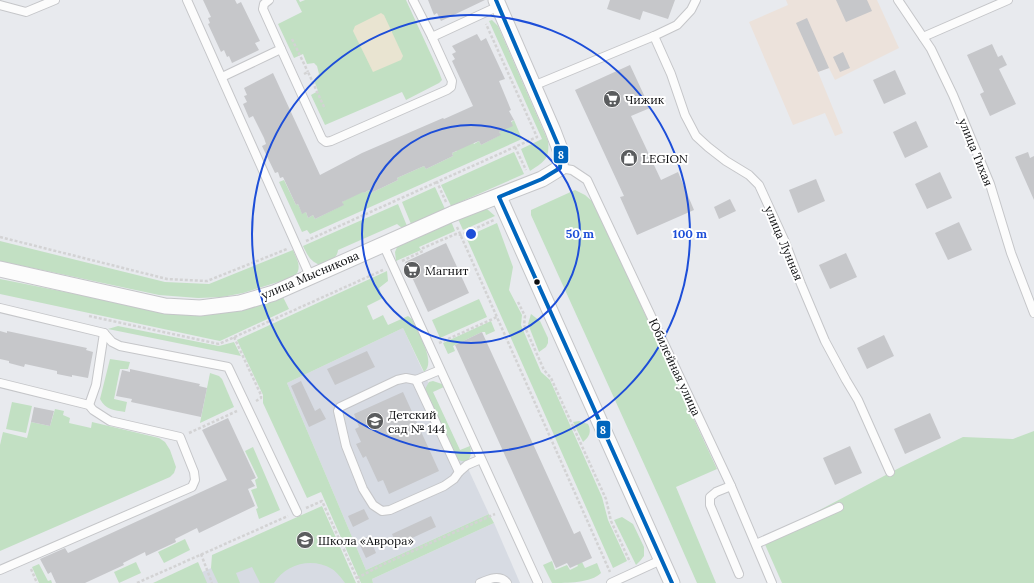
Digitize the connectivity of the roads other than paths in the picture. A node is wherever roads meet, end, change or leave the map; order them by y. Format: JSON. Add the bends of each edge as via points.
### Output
{"nodes":[{"id":1,"x":55,"y":0,"type":"edge"},
{"id":2,"x":187,"y":0,"type":"edge"},
{"id":3,"x":269,"y":0,"type":"edge"},
{"id":4,"x":413,"y":0,"type":"edge"},
{"id":5,"x":696,"y":0,"type":"edge"},
{"id":6,"x":898,"y":0,"type":"edge"},
{"id":7,"x":1008,"y":0,"type":"edge"},
{"id":8,"x":497,"y":3,"type":"edge"},
{"id":9,"x":0,"y":5,"type":"edge"},
{"id":10,"x":654,"y":36,"type":"junction"},
{"id":11,"x":432,"y":37,"type":"junction"},
{"id":12,"x":923,"y":37,"type":"junction"},
{"id":13,"x":281,"y":49,"type":"junction"},
{"id":14,"x":222,"y":77,"type":"junction"},
{"id":15,"x":533,"y":86,"type":"junction"},
{"id":16,"x":560,"y":168,"type":"junction"},
{"id":17,"x":499,"y":197,"type":"junction"},
{"id":18,"x":383,"y":244,"type":"junction"},
{"id":19,"x":0,"y":269,"type":"edge"},
{"id":20,"x":310,"y":276,"type":"junction"},
{"id":21,"x":0,"y":308,"type":"edge"},
{"id":22,"x":1034,"y":312,"type":"edge"},
{"id":23,"x":104,"y":333,"type":"junction"},
{"id":24,"x":440,"y":370,"type":"junction"},
{"id":25,"x":416,"y":380,"type":"junction"},
{"id":26,"x":0,"y":383,"type":"edge"},
{"id":27,"x":89,"y":405,"type":"junction"},
{"id":28,"x":481,"y":459,"type":"junction"},
{"id":29,"x":459,"y":472,"type":"junction"},
{"id":30,"x":890,"y":472,"type":"dead end"},
{"id":31,"x":731,"y":486,"type":"junction"},
{"id":32,"x":839,"y":507,"type":"dead end"},
{"id":33,"x":297,"y":512,"type":"road end"},
{"id":34,"x":756,"y":544,"type":"junction"},
{"id":35,"x":662,"y":560,"type":"junction"},
{"id":36,"x":0,"y":570,"type":"edge"},
{"id":37,"x":739,"y":574,"type":"dead end"},
{"id":38,"x":612,"y":582,"type":"edge"},
{"id":39,"x":480,"y":583,"type":"edge"},
{"id":40,"x":507,"y":583,"type":"edge"},
{"id":41,"x":538,"y":583,"type":"edge"},
{"id":42,"x":672,"y":583,"type":"edge"},
{"id":43,"x":772,"y":583,"type":"edge"}],
"edges":[{"from":1,"to":9,"type":"lane","via":[[26,12]]},
{"from":2,"to":14,"type":"lane"},
{"from":3,"to":13,"type":"lane","via":[[263,9]]},
{"from":4,"to":11,"type":"lane"},
{"from":5,"to":10,"type":"lane","via":[[692,10],[677,25]]},
{"from":6,"to":12,"type":"lane","name":"улица Тихая"},
{"from":7,"to":12,"type":"lane"},
{"from":8,"to":11,"type":"lane","via":[[482,14]]},
{"from":8,"to":15,"type":"street"},
{"from":10,"to":15,"type":"lane"},
{"from":10,"to":30,"type":"lane","name":"улица Лунная","via":[[672,74],[685,115],[696,136],[759,185],[826,341],[858,400]]},
{"from":11,"to":13,"type":"lane","via":[[452,81],[451,87],[326,142],[322,139]]},
{"from":12,"to":22,"type":"lane","name":"улица Тихая","via":[[953,95],[990,184],[1011,252]]},
{"from":13,"to":14,"type":"lane"},
{"from":14,"to":20,"type":"lane"},
{"from":15,"to":16,"type":"street","via":[[560,152]]},
{"from":16,"to":17,"type":"street","name":"улица Мысникова","via":[[542,179]]},
{"from":16,"to":31,"type":"lane","name":"Юбилейная улица","via":[[572,170],[588,180]]},
{"from":17,"to":18,"type":"street","name":"улица Мысникова"},
{"from":17,"to":35,"type":"street"},
{"from":18,"to":20,"type":"street","name":"улица Мысникова"},
{"from":18,"to":24,"type":"lane"},
{"from":19,"to":20,"type":"street","name":"улица Мысникова","via":[[165,306],[200,308],[240,303],[274,293]]},
{"from":21,"to":23,"type":"lane"},
{"from":23,"to":27,"type":"lane","via":[[96,385]]},
{"from":23,"to":33,"type":"lane","via":[[120,346],[228,367]]},
{"from":24,"to":25,"type":"lane"},
{"from":24,"to":28,"type":"lane"},
{"from":25,"to":29,"type":"lane"},
{"from":25,"to":29,"type":"lane","via":[[397,380],[340,407],[338,411],[346,446],[363,489],[373,505],[382,511],[390,510],[444,486]]},
{"from":26,"to":27,"type":"lane"},
{"from":27,"to":36,"type":"lane","via":[[110,421],[180,437],[194,472],[195,480],[192,487]]},
{"from":28,"to":29,"type":"lane"},
{"from":28,"to":41,"type":"lane"},
{"from":31,"to":34,"type":"lane","name":"Юбилейная улица"},
{"from":31,"to":37,"type":"lane","via":[[710,497],[710,505]]},
{"from":32,"to":34,"type":"lane"},
{"from":34,"to":43,"type":"lane","name":"Юбилейная улица"},
{"from":35,"to":38,"type":"lane"},
{"from":35,"to":42,"type":"street"},
{"from":39,"to":40,"type":"lane","via":[[490,578],[498,578]]}]}
